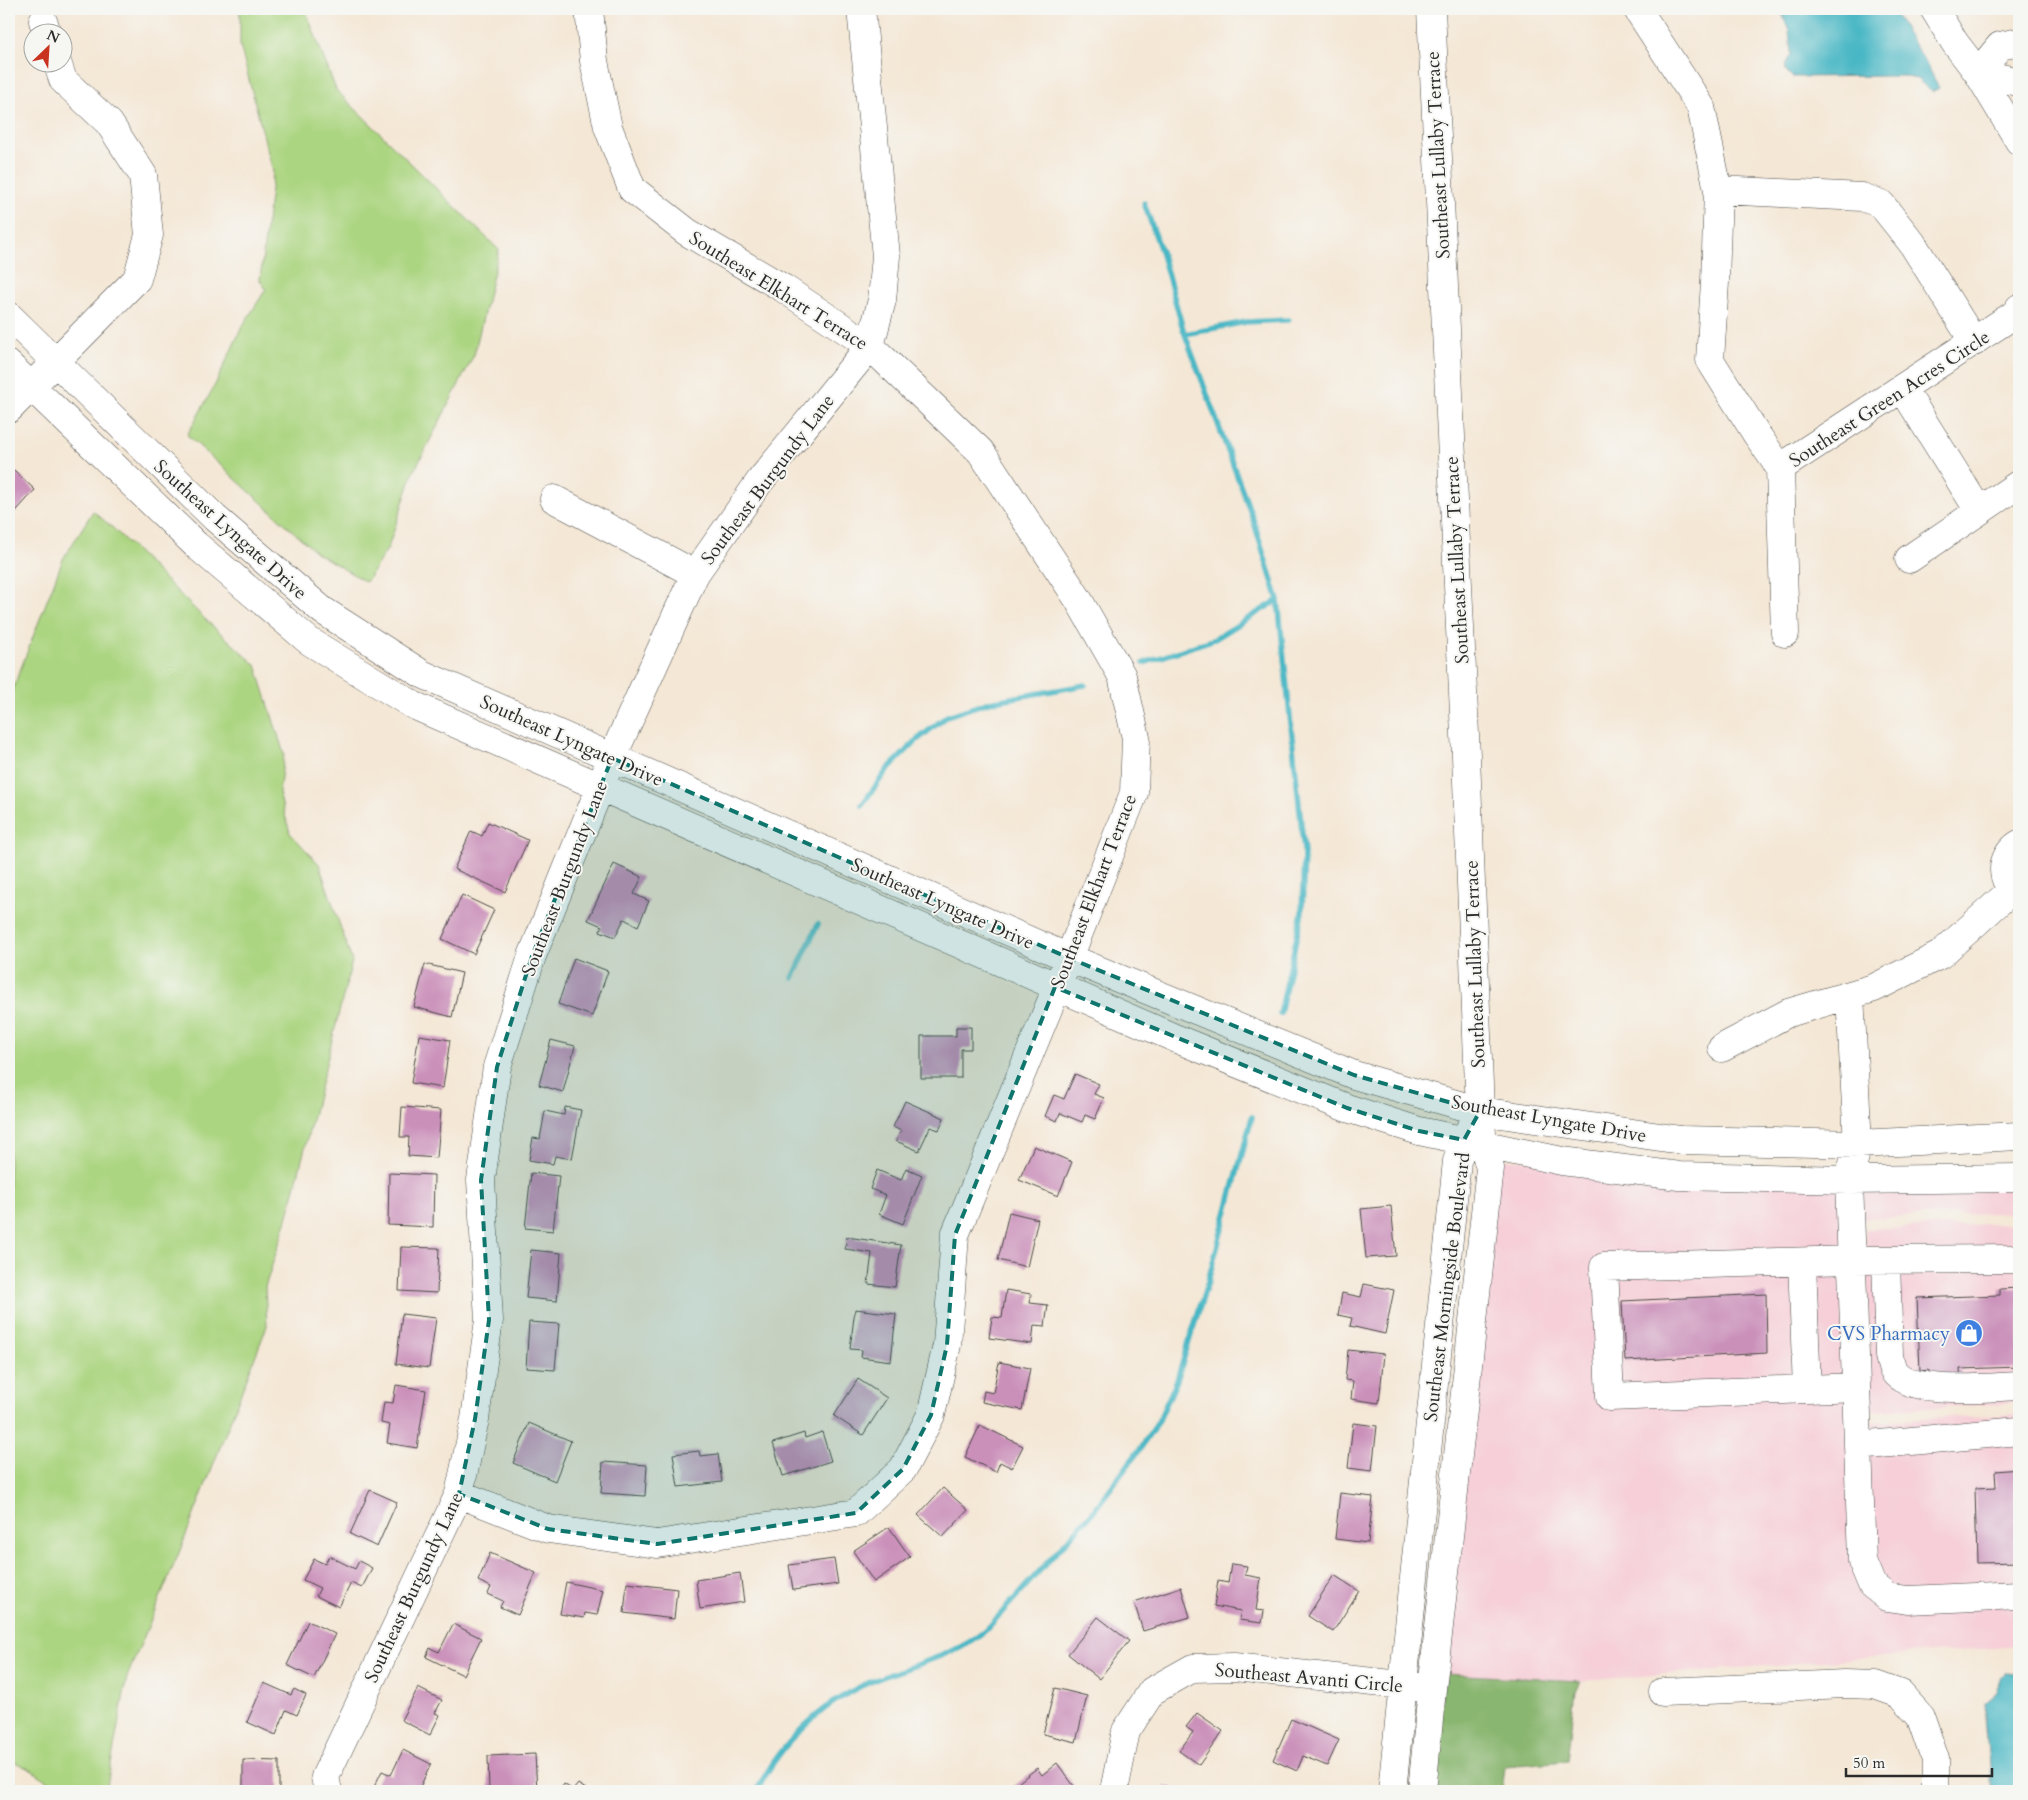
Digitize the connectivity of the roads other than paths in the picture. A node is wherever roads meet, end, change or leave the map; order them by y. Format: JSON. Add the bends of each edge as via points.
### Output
{"nodes":[{"id":1,"x":588,"y":9,"type":"edge"},
{"id":2,"x":860,"y":9,"type":"edge"},
{"id":3,"x":1431,"y":9,"type":"edge"},
{"id":4,"x":1934,"y":9,"type":"edge"},
{"id":5,"x":1638,"y":10,"type":"dead end"},
{"id":6,"x":2019,"y":42,"type":"edge"},
{"id":7,"x":60,"y":72,"type":"edge"},
{"id":8,"x":1978,"y":72,"type":"junction"},
{"id":9,"x":2019,"y":82,"type":"edge"},
{"id":10,"x":2019,"y":141,"type":"edge"},
{"id":11,"x":1718,"y":190,"type":"junction"},
{"id":12,"x":2019,"y":308,"type":"edge"},
{"id":13,"x":9,"y":316,"type":"edge"},
{"id":14,"x":1974,"y":342,"type":"junction"},
{"id":15,"x":870,"y":346,"type":"junction"},
{"id":16,"x":56,"y":363,"type":"junction"},
{"id":17,"x":9,"y":365,"type":"edge"},
{"id":18,"x":31,"y":387,"type":"junction"},
{"id":19,"x":1903,"y":389,"type":"junction"},
{"id":20,"x":9,"y":409,"type":"edge"},
{"id":21,"x":1780,"y":468,"type":"junction"},
{"id":22,"x":2019,"y":484,"type":"edge"},
{"id":23,"x":554,"y":499,"type":"dead end"},
{"id":24,"x":1979,"y":511,"type":"junction"},
{"id":25,"x":1909,"y":558,"type":"dead end"},
{"id":26,"x":695,"y":574,"type":"junction"},
{"id":27,"x":1785,"y":633,"type":"dead end"},
{"id":28,"x":612,"y":758,"type":"junction"},
{"id":29,"x":600,"y":788,"type":"junction"},
{"id":30,"x":2019,"y":844,"type":"edge"},
{"id":31,"x":2016,"y":893,"type":"edge"},
{"id":32,"x":1069,"y":958,"type":"junction"},
{"id":33,"x":1056,"y":987,"type":"junction"},
{"id":34,"x":1850,"y":995,"type":"junction"},
{"id":35,"x":1722,"y":1048,"type":"dead end"},
{"id":36,"x":1480,"y":1111,"type":"junction"},
{"id":37,"x":2019,"y":1136,"type":"edge"},
{"id":38,"x":1474,"y":1142,"type":"junction"},
{"id":39,"x":1858,"y":1144,"type":"junction"},
{"id":40,"x":2019,"y":1178,"type":"edge"},
{"id":41,"x":1848,"y":1180,"type":"junction"},
{"id":42,"x":2019,"y":1259,"type":"edge"},
{"id":43,"x":1851,"y":1260,"type":"junction"},
{"id":44,"x":1886,"y":1260,"type":"junction"},
{"id":45,"x":1802,"y":1262,"type":"junction"},
{"id":46,"x":2019,"y":1386,"type":"edge"},
{"id":47,"x":1856,"y":1387,"type":"junction"},
{"id":48,"x":1807,"y":1389,"type":"junction"},
{"id":49,"x":1431,"y":1411,"type":"junction"},
{"id":50,"x":1462,"y":1415,"type":"junction"},
{"id":51,"x":2019,"y":1431,"type":"edge"},
{"id":52,"x":1858,"y":1446,"type":"junction"},
{"id":53,"x":459,"y":1494,"type":"junction"},
{"id":54,"x":2019,"y":1595,"type":"edge"},
{"id":55,"x":1402,"y":1684,"type":"junction"},
{"id":56,"x":1432,"y":1688,"type":"junction"},
{"id":57,"x":1663,"y":1692,"type":"dead end"},
{"id":58,"x":328,"y":1791,"type":"edge"},
{"id":59,"x":1114,"y":1791,"type":"edge"},
{"id":60,"x":1392,"y":1791,"type":"edge"},
{"id":61,"x":1422,"y":1791,"type":"edge"},
{"id":62,"x":1935,"y":1791,"type":"edge"}],
"edges":[{"from":1,"to":15,"type":"street","name":"Southeast Elkhart Terrace","via":[[594,61],[608,127],[632,189],[687,232],[783,288]]},
{"from":2,"to":15,"type":"street","name":"Southeast Burgundy Lane","via":[[886,256],[882,300]]},
{"from":3,"to":36,"type":"street","name":"Southeast Lullaby Terrace"},
{"from":4,"to":8,"type":"street","via":[[1955,44]]},
{"from":5,"to":11,"type":"street","via":[[1702,107]]},
{"from":6,"to":8,"type":"street","via":[[2000,46]]},
{"from":7,"to":16,"type":"street","via":[[63,80],[109,123],[143,175],[149,236],[137,279]]},
{"from":8,"to":9,"type":"street"},
{"from":8,"to":10,"type":"street"},
{"from":11,"to":14,"type":"street","via":[[1862,197],[1880,204],[1912,243]]},
{"from":11,"to":21,"type":"street","via":[[1710,360]]},
{"from":12,"to":14,"type":"street","name":"Southeast Green Acres Circle"},
{"from":13,"to":16,"type":"street","name":"Southeast Lyngate Drive"},
{"from":14,"to":19,"type":"street","name":"Southeast Green Acres Circle"},
{"from":15,"to":26,"type":"street","name":"Southeast Burgundy Lane","via":[[760,481]]},
{"from":15,"to":32,"type":"street","name":"Southeast Elkhart Terrace","via":[[981,452],[1078,599],[1122,676],[1136,738],[1134,793]]},
{"from":16,"to":18,"type":"street"},
{"from":16,"to":28,"type":"street","name":"Southeast Lyngate Drive","via":[[215,518],[322,610],[422,674]]},
{"from":17,"to":18,"type":"street","name":"Southeast Lyngate Drive"},
{"from":18,"to":20,"type":"street"},
{"from":18,"to":29,"type":"street","name":"Southeast Lyngate Drive","via":[[196,545],[310,641],[413,705]]},
{"from":19,"to":21,"type":"street","name":"Southeast Green Acres Circle"},
{"from":19,"to":24,"type":"street"},
{"from":21,"to":27,"type":"street"},
{"from":22,"to":24,"type":"street"},
{"from":23,"to":26,"type":"street"},
{"from":24,"to":25,"type":"street"},
{"from":26,"to":28,"type":"street","name":"Southeast Burgundy Lane"},
{"from":28,"to":29,"type":"street","name":"Southeast Burgundy Lane"},
{"from":28,"to":32,"type":"street","name":"Southeast Lyngate Drive"},
{"from":29,"to":33,"type":"street","name":"Southeast Lyngate Drive"},
{"from":29,"to":53,"type":"street","name":"Southeast Burgundy Lane","via":[[532,956],[497,1067],[480,1180],[489,1320],[475,1419]]},
{"from":30,"to":31,"type":"street","via":[[2007,855],[2004,864],[2007,882]]},
{"from":31,"to":34,"type":"street","via":[[1940,955],[1874,988]]},
{"from":32,"to":33,"type":"street","name":"Southeast Elkhart Terrace"},
{"from":32,"to":36,"type":"street","name":"Southeast Lyngate Drive","via":[[1354,1075]]},
{"from":33,"to":38,"type":"street","name":"Southeast Lyngate Drive","via":[[1347,1108],[1419,1131]]},
{"from":33,"to":53,"type":"street","name":"Southeast Elkhart Terrace","via":[[955,1235],[947,1345],[931,1415],[903,1468],[856,1513],[657,1544],[548,1529]]},
{"from":34,"to":35,"type":"street","via":[[1788,1013]]},
{"from":34,"to":39,"type":"street"},
{"from":36,"to":38,"type":"street","name":"Southeast Morningside Boulevard"},
{"from":36,"to":39,"type":"street","name":"Southeast Lyngate Drive","via":[[1681,1140]]},
{"from":37,"to":39,"type":"street","name":"Southeast Lyngate Drive"},
{"from":38,"to":41,"type":"street","name":"Southeast Lyngate Drive","via":[[1562,1161],[1679,1176]]},
{"from":38,"to":49,"type":"street","name":"Southeast Morningside Boulevard","via":[[1457,1161]]},
{"from":38,"to":50,"type":"street","name":"Southeast Morningside Boulevard","via":[[1490,1168]]},
{"from":39,"to":41,"type":"street"},
{"from":40,"to":41,"type":"street","name":"Southeast Lyngate Drive"},
{"from":41,"to":43,"type":"street"},
{"from":42,"to":44,"type":"street"},
{"from":43,"to":44,"type":"street"},
{"from":43,"to":45,"type":"street"},
{"from":43,"to":47,"type":"street"},
{"from":44,"to":46,"type":"street","via":[[1889,1356],[1896,1374],[1904,1380],[1928,1387]]},
{"from":45,"to":48,"type":"street"},
{"from":45,"to":48,"type":"street","via":[[1604,1267],[1610,1397]]},
{"from":47,"to":48,"type":"street"},
{"from":47,"to":52,"type":"street"},
{"from":49,"to":50,"type":"street"},
{"from":49,"to":55,"type":"street","name":"Southeast Morningside Boulevard"},
{"from":50,"to":56,"type":"street","name":"Southeast Morningside Boulevard"},
{"from":51,"to":52,"type":"street"},
{"from":52,"to":54,"type":"street","via":[[1862,1561],[1872,1585],[1887,1597],[1908,1600]]},
{"from":53,"to":58,"type":"street","name":"Southeast Burgundy Lane","via":[[325,1777]]},
{"from":55,"to":56,"type":"street","name":"Southeast Avanti Circle"},
{"from":55,"to":59,"type":"street","name":"Southeast Avanti Circle","via":[[1234,1667],[1193,1668],[1152,1691],[1126,1731]]},
{"from":55,"to":60,"type":"street","name":"Southeast Morningside Boulevard"},
{"from":56,"to":61,"type":"street","name":"Southeast Morningside Boulevard"},
{"from":57,"to":62,"type":"street","via":[[1844,1684],[1875,1685],[1900,1694],[1920,1716],[1935,1759]]}]}
